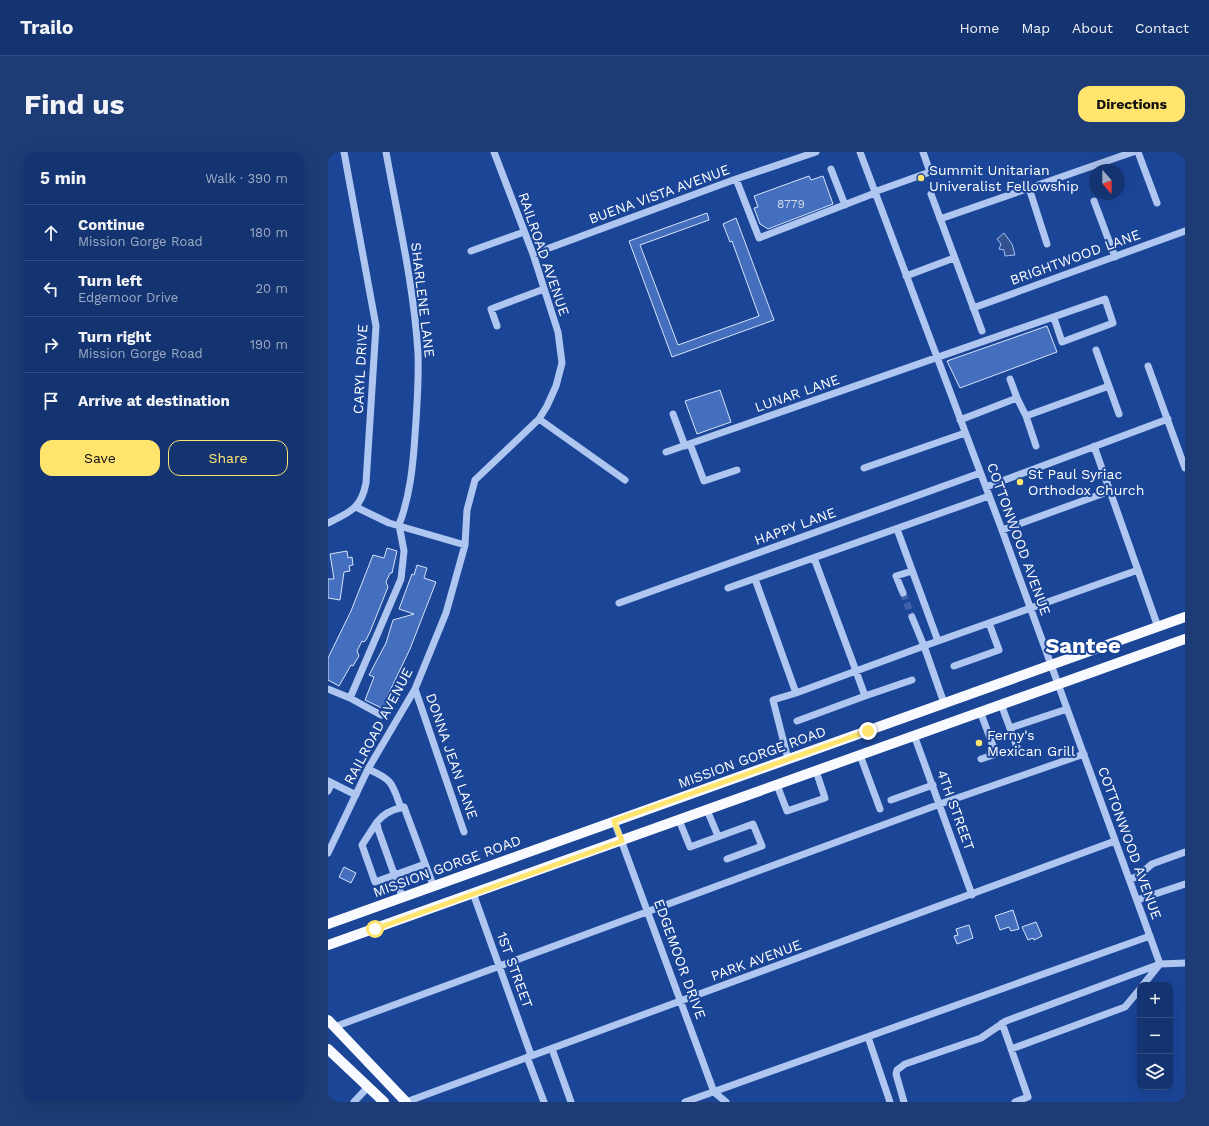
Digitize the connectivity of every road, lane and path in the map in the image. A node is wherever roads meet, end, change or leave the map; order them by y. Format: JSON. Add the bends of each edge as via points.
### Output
{"nodes":[{"id":1,"x":344,"y":152,"type":"edge"},
{"id":2,"x":386,"y":152,"type":"edge"},
{"id":3,"x":494,"y":152,"type":"edge"},
{"id":4,"x":816,"y":152,"type":"edge"},
{"id":5,"x":860,"y":152,"type":"edge"},
{"id":6,"x":924,"y":152,"type":"edge"},
{"id":7,"x":1133,"y":152,"type":"edge"},
{"id":8,"x":1138,"y":152,"type":"edge"},
{"id":9,"x":831,"y":169,"type":"dead end"},
{"id":10,"x":736,"y":179,"type":"junction"},
{"id":11,"x":1029,"y":188,"type":"junction"},
{"id":12,"x":874,"y":193,"type":"junction"},
{"id":13,"x":930,"y":194,"type":"dead end"},
{"id":14,"x":1094,"y":201,"type":"dead end"},
{"id":15,"x":1157,"y":203,"type":"dead end"},
{"id":16,"x":845,"y":205,"type":"junction"},
{"id":17,"x":940,"y":219,"type":"junction"},
{"id":18,"x":1185,"y":231,"type":"edge"},
{"id":19,"x":524,"y":232,"type":"junction"},
{"id":20,"x":1048,"y":244,"type":"dead end"},
{"id":21,"x":471,"y":251,"type":"dead end"},
{"id":22,"x":533,"y":254,"type":"junction"},
{"id":23,"x":1115,"y":257,"type":"junction"},
{"id":24,"x":954,"y":258,"type":"junction"},
{"id":25,"x":906,"y":276,"type":"junction"},
{"id":26,"x":544,"y":289,"type":"junction"},
{"id":27,"x":973,"y":308,"type":"junction"},
{"id":28,"x":1054,"y":318,"type":"junction"},
{"id":29,"x":497,"y":326,"type":"dead end"},
{"id":30,"x":982,"y":332,"type":"dead end"},
{"id":31,"x":1096,"y":350,"type":"dead end"},
{"id":32,"x":937,"y":358,"type":"junction"},
{"id":33,"x":1148,"y":366,"type":"dead end"},
{"id":34,"x":1010,"y":379,"type":"dead end"},
{"id":35,"x":1109,"y":386,"type":"junction"},
{"id":36,"x":1017,"y":398,"type":"junction"},
{"id":37,"x":673,"y":414,"type":"dead end"},
{"id":38,"x":1119,"y":414,"type":"dead end"},
{"id":39,"x":1026,"y":416,"type":"junction"},
{"id":40,"x":539,"y":419,"type":"junction"},
{"id":41,"x":1168,"y":419,"type":"junction"},
{"id":42,"x":960,"y":420,"type":"junction"},
{"id":43,"x":965,"y":434,"type":"junction"},
{"id":44,"x":687,"y":445,"type":"junction"},
{"id":45,"x":1036,"y":446,"type":"dead end"},
{"id":46,"x":1094,"y":446,"type":"junction"},
{"id":47,"x":666,"y":452,"type":"dead end"},
{"id":48,"x":864,"y":468,"type":"dead end"},
{"id":49,"x":1185,"y":468,"type":"edge"},
{"id":50,"x":737,"y":470,"type":"dead end"},
{"id":51,"x":980,"y":473,"type":"junction"},
{"id":52,"x":624,"y":480,"type":"dead end"},
{"id":53,"x":986,"y":487,"type":"junction"},
{"id":54,"x":1110,"y":491,"type":"junction"},
{"id":55,"x":989,"y":496,"type":"junction"},
{"id":56,"x":356,"y":507,"type":"junction"},
{"id":57,"x":328,"y":523,"type":"edge"},
{"id":58,"x":399,"y":525,"type":"junction"},
{"id":59,"x":897,"y":529,"type":"junction"},
{"id":60,"x":1002,"y":530,"type":"junction"},
{"id":61,"x":466,"y":545,"type":"junction"},
{"id":62,"x":814,"y":558,"type":"junction"},
{"id":63,"x":1138,"y":570,"type":"junction"},
{"id":64,"x":912,"y":571,"type":"junction"},
{"id":65,"x":754,"y":579,"type":"junction"},
{"id":66,"x":728,"y":588,"type":"dead end"},
{"id":67,"x":903,"y":593,"type":"tunnel mouth"},
{"id":68,"x":619,"y":603,"type":"dead end"},
{"id":69,"x":1031,"y":609,"type":"junction"},
{"id":70,"x":912,"y":617,"type":"tunnel mouth"},
{"id":71,"x":1185,"y":617,"type":"edge"},
{"id":72,"x":989,"y":623,"type":"junction"},
{"id":73,"x":1158,"y":627,"type":"junction"},
{"id":74,"x":1185,"y":639,"type":"edge"},
{"id":75,"x":938,"y":641,"type":"junction"},
{"id":76,"x":924,"y":646,"type":"junction"},
{"id":77,"x":1051,"y":665,"type":"junction"},
{"id":78,"x":954,"y":666,"type":"dead end"},
{"id":79,"x":856,"y":671,"type":"junction"},
{"id":80,"x":912,"y":680,"type":"dead end"},
{"id":81,"x":1058,"y":683,"type":"junction"},
{"id":82,"x":328,"y":689,"type":"edge"},
{"id":83,"x":415,"y":689,"type":"junction"},
{"id":84,"x":796,"y":693,"type":"junction"},
{"id":85,"x":865,"y":696,"type":"junction"},
{"id":86,"x":350,"y":698,"type":"junction"},
{"id":87,"x":944,"y":703,"type":"junction"},
{"id":88,"x":1001,"y":704,"type":"junction"},
{"id":89,"x":1067,"y":709,"type":"junction"},
{"id":90,"x":980,"y":711,"type":"junction"},
{"id":91,"x":381,"y":715,"type":"dead end"},
{"id":92,"x":797,"y":721,"type":"dead end"},
{"id":93,"x":1010,"y":728,"type":"junction"},
{"id":94,"x":914,"y":735,"type":"junction"},
{"id":95,"x":1018,"y":750,"type":"dead end"},
{"id":96,"x":1084,"y":754,"type":"junction"},
{"id":97,"x":860,"y":755,"type":"junction"},
{"id":98,"x":788,"y":759,"type":"junction"},
{"id":99,"x":981,"y":759,"type":"dead end"},
{"id":100,"x":368,"y":769,"type":"junction"},
{"id":101,"x":816,"y":771,"type":"junction"},
{"id":102,"x":330,"y":782,"type":"edge"},
{"id":103,"x":777,"y":785,"type":"junction"},
{"id":104,"x":933,"y":785,"type":"junction"},
{"id":105,"x":328,"y":791,"type":"edge"},
{"id":106,"x":356,"y":795,"type":"junction"},
{"id":107,"x":891,"y":800,"type":"dead end"},
{"id":108,"x":940,"y":804,"type":"junction"},
{"id":109,"x":401,"y":808,"type":"junction"},
{"id":110,"x":880,"y":809,"type":"dead end"},
{"id":111,"x":707,"y":810,"type":"junction"},
{"id":112,"x":679,"y":820,"type":"junction"},
{"id":113,"x":614,"y":821,"type":"junction"},
{"id":114,"x":377,"y":822,"type":"junction"},
{"id":115,"x":464,"y":832,"type":"dead end"},
{"id":116,"x":718,"y":836,"type":"junction"},
{"id":117,"x":622,"y":841,"type":"junction"},
{"id":118,"x":1115,"y":841,"type":"junction"},
{"id":119,"x":330,"y":843,"type":"edge"},
{"id":120,"x":1185,"y":852,"type":"edge"},
{"id":121,"x":328,"y":853,"type":"edge"},
{"id":122,"x":727,"y":859,"type":"dead end"},
{"id":123,"x":425,"y":864,"type":"junction"},
{"id":124,"x":394,"y":875,"type":"junction"},
{"id":125,"x":1129,"y":879,"type":"junction"},
{"id":126,"x":1185,"y":884,"type":"edge"},
{"id":127,"x":433,"y":885,"type":"junction"},
{"id":128,"x":472,"y":893,"type":"junction"},
{"id":129,"x":972,"y":895,"type":"junction"},
{"id":130,"x":402,"y":896,"type":"junction"},
{"id":131,"x":1137,"y":900,"type":"junction"},
{"id":132,"x":649,"y":912,"type":"junction"},
{"id":133,"x":328,"y":924,"type":"edge"},
{"id":134,"x":1150,"y":936,"type":"junction"},
{"id":135,"x":328,"y":945,"type":"edge"},
{"id":136,"x":1185,"y":963,"type":"edge"},
{"id":137,"x":1160,"y":964,"type":"junction"},
{"id":138,"x":500,"y":966,"type":"junction"},
{"id":139,"x":1145,"y":982,"type":"edge"},
{"id":140,"x":1137,"y":993,"type":"edge"},
{"id":141,"x":681,"y":1000,"type":"junction"},
{"id":142,"x":331,"y":1023,"type":"edge"},
{"id":143,"x":1002,"y":1023,"type":"junction"},
{"id":144,"x":868,"y":1037,"type":"junction"},
{"id":145,"x":328,"y":1049,"type":"edge"},
{"id":146,"x":552,"y":1049,"type":"junction"},
{"id":147,"x":1011,"y":1049,"type":"junction"},
{"id":148,"x":529,"y":1056,"type":"junction"},
{"id":149,"x":368,"y":1087,"type":"junction"},
{"id":150,"x":714,"y":1092,"type":"junction"},
{"id":151,"x":354,"y":1102,"type":"edge"},
{"id":152,"x":384,"y":1102,"type":"edge"},
{"id":153,"x":406,"y":1102,"type":"edge"},
{"id":154,"x":544,"y":1102,"type":"edge"},
{"id":155,"x":571,"y":1102,"type":"edge"},
{"id":156,"x":685,"y":1102,"type":"edge"},
{"id":157,"x":726,"y":1102,"type":"edge"},
{"id":158,"x":890,"y":1102,"type":"edge"},
{"id":159,"x":904,"y":1102,"type":"edge"},
{"id":160,"x":1015,"y":1102,"type":"edge"}],
"edges":[{"from":1,"to":56,"type":"street","name":"CARYL DRIVE","via":[[376,326],[366,483],[363,496]]},
{"from":2,"to":58,"type":"street","name":"SHARLENE LANE","via":[[406,259],[418,355],[414,460],[407,506]]},
{"from":3,"to":19,"type":"street","name":"RAILROAD AVENUE"},
{"from":4,"to":10,"type":"street","name":"BUENA VISTA AVENUE"},
{"from":5,"to":12,"type":"street","name":"COTTONWOOD AVENUE"},
{"from":6,"to":12,"type":"street","via":[[930,172]]},
{"from":7,"to":11,"type":"street"},
{"from":8,"to":15,"type":"street"},
{"from":9,"to":16,"type":"street"},
{"from":10,"to":16,"type":"street","via":[[759,238]]},
{"from":10,"to":22,"type":"street","name":"BUENA VISTA AVENUE"},
{"from":11,"to":17,"type":"street"},
{"from":11,"to":20,"type":"street"},
{"from":12,"to":16,"type":"street"},
{"from":12,"to":25,"type":"street","name":"COTTONWOOD AVENUE"},
{"from":13,"to":17,"type":"street"},
{"from":14,"to":23,"type":"street"},
{"from":17,"to":24,"type":"street"},
{"from":18,"to":23,"type":"street","name":"BRIGHTWOOD LANE"},
{"from":19,"to":21,"type":"street"},
{"from":19,"to":22,"type":"street","name":"RAILROAD AVENUE"},
{"from":22,"to":26,"type":"street","name":"RAILROAD AVENUE"},
{"from":23,"to":27,"type":"street","name":"BRIGHTWOOD LANE"},
{"from":24,"to":25,"type":"street"},
{"from":24,"to":27,"type":"street"},
{"from":25,"to":32,"type":"street","name":"COTTONWOOD AVENUE"},
{"from":26,"to":29,"type":"street","via":[[491,309]]},
{"from":26,"to":40,"type":"street","name":"RAILROAD AVENUE","via":[[558,332],[562,363],[556,386]]},
{"from":27,"to":30,"type":"street"},
{"from":28,"to":28,"type":"street","name":"LUNAR LANE","via":[[1062,342],[1113,323],[1105,299]]},
{"from":28,"to":32,"type":"street","name":"LUNAR LANE"},
{"from":31,"to":35,"type":"street"},
{"from":32,"to":42,"type":"street","name":"COTTONWOOD AVENUE"},
{"from":32,"to":44,"type":"street","name":"LUNAR LANE"},
{"from":33,"to":41,"type":"street"},
{"from":34,"to":36,"type":"street"},
{"from":35,"to":38,"type":"street"},
{"from":35,"to":39,"type":"street"},
{"from":36,"to":39,"type":"street"},
{"from":36,"to":42,"type":"street"},
{"from":37,"to":44,"type":"street"},
{"from":39,"to":45,"type":"street"},
{"from":40,"to":52,"type":"street"},
{"from":40,"to":61,"type":"street","name":"RAILROAD AVENUE","via":[[475,480],[467,510]]},
{"from":41,"to":46,"type":"street"},
{"from":41,"to":49,"type":"street"},
{"from":42,"to":43,"type":"street","name":"COTTONWOOD AVENUE"},
{"from":43,"to":48,"type":"street"},
{"from":43,"to":51,"type":"street","name":"COTTONWOOD AVENUE"},
{"from":44,"to":47,"type":"street","name":"LUNAR LANE"},
{"from":44,"to":50,"type":"street","via":[[704,481]]},
{"from":46,"to":53,"type":"street"},
{"from":46,"to":54,"type":"street"},
{"from":51,"to":53,"type":"street","name":"COTTONWOOD AVENUE"},
{"from":51,"to":68,"type":"street","name":"HAPPY LANE"},
{"from":53,"to":55,"type":"street","name":"COTTONWOOD AVENUE"},
{"from":54,"to":60,"type":"street"},
{"from":54,"to":63,"type":"street"},
{"from":55,"to":59,"type":"street"},
{"from":55,"to":60,"type":"street","name":"COTTONWOOD AVENUE"},
{"from":56,"to":57,"type":"street"},
{"from":56,"to":58,"type":"street","via":[[389,523]]},
{"from":58,"to":61,"type":"street"},
{"from":58,"to":86,"type":"street","via":[[404,552],[401,579]]},
{"from":59,"to":62,"type":"street"},
{"from":59,"to":64,"type":"street"},
{"from":60,"to":69,"type":"street","name":"COTTONWOOD AVENUE"},
{"from":61,"to":83,"type":"street","name":"RAILROAD AVENUE","via":[[446,613]]},
{"from":62,"to":65,"type":"street"},
{"from":62,"to":79,"type":"street"},
{"from":63,"to":69,"type":"street"},
{"from":63,"to":73,"type":"street"},
{"from":64,"to":67,"type":"street","via":[[896,576]]},
{"from":64,"to":75,"type":"street"},
{"from":65,"to":66,"type":"street"},
{"from":65,"to":84,"type":"street"},
{"from":69,"to":72,"type":"street"},
{"from":69,"to":77,"type":"street","name":"COTTONWOOD AVENUE"},
{"from":70,"to":76,"type":"street"},
{"from":71,"to":73,"type":"main road","name":"MISSION GORGE ROAD"},
{"from":72,"to":75,"type":"street"},
{"from":72,"to":78,"type":"street","via":[[999,650]]},
{"from":73,"to":77,"type":"main road","name":"MISSION GORGE ROAD"},
{"from":74,"to":81,"type":"main road"},
{"from":75,"to":76,"type":"street"},
{"from":76,"to":79,"type":"street"},
{"from":76,"to":87,"type":"street"},
{"from":77,"to":81,"type":"street","name":"COTTONWOOD AVENUE"},
{"from":77,"to":87,"type":"main road","name":"MISSION GORGE ROAD"},
{"from":79,"to":84,"type":"street"},
{"from":79,"to":85,"type":"street"},
{"from":80,"to":85,"type":"street"},
{"from":81,"to":88,"type":"main road"},
{"from":81,"to":89,"type":"street","name":"COTTONWOOD AVENUE"},
{"from":82,"to":86,"type":"street"},
{"from":83,"to":100,"type":"street","name":"RAILROAD AVENUE"},
{"from":83,"to":115,"type":"street","name":"DONNA JEAN LANE"},
{"from":84,"to":98,"type":"street","via":[[773,700]]},
{"from":85,"to":92,"type":"street"},
{"from":86,"to":91,"type":"street"},
{"from":87,"to":98,"type":"main road","name":"MISSION GORGE ROAD"},
{"from":88,"to":90,"type":"main road"},
{"from":88,"to":93,"type":"street"},
{"from":89,"to":93,"type":"street"},
{"from":89,"to":96,"type":"street","name":"COTTONWOOD AVENUE"},
{"from":90,"to":94,"type":"main road"},
{"from":90,"to":99,"type":"street","via":[[996,754]]},
{"from":93,"to":95,"type":"street"},
{"from":94,"to":97,"type":"main road"},
{"from":94,"to":104,"type":"street","name":"4TH STREET"},
{"from":96,"to":108,"type":"street"},
{"from":96,"to":118,"type":"street","name":"COTTONWOOD AVENUE"},
{"from":97,"to":101,"type":"main road"},
{"from":97,"to":110,"type":"street"},
{"from":98,"to":113,"type":"main road","name":"MISSION GORGE ROAD"},
{"from":100,"to":106,"type":"street","name":"RAILROAD AVENUE"},
{"from":100,"to":109,"type":"street","via":[[390,781]]},
{"from":101,"to":103,"type":"main road"},
{"from":101,"to":103,"type":"street","via":[[825,798],[787,811]]},
{"from":102,"to":105,"type":"street"},
{"from":102,"to":106,"type":"street"},
{"from":103,"to":111,"type":"main road"},
{"from":104,"to":107,"type":"street"},
{"from":104,"to":108,"type":"street","name":"4TH STREET"},
{"from":106,"to":119,"type":"street","name":"RAILROAD AVENUE"},
{"from":108,"to":129,"type":"street","name":"4TH STREET"},
{"from":108,"to":132,"type":"street"},
{"from":109,"to":114,"type":"street","via":[[385,814]]},
{"from":109,"to":123,"type":"street","via":[[404,807]]},
{"from":111,"to":112,"type":"main road"},
{"from":111,"to":116,"type":"street"},
{"from":112,"to":116,"type":"street","via":[[690,847]]},
{"from":112,"to":117,"type":"main road"},
{"from":113,"to":117,"type":"street","name":"EDGEMOOR DRIVE"},
{"from":113,"to":127,"type":"main road","name":"MISSION GORGE ROAD"},
{"from":114,"to":124,"type":"street"},
{"from":114,"to":124,"type":"street","via":[[362,845],[375,882]]},
{"from":116,"to":122,"type":"street","via":[[753,824],[762,846]]},
{"from":117,"to":128,"type":"main road"},
{"from":117,"to":132,"type":"street","name":"EDGEMOOR DRIVE"},
{"from":118,"to":125,"type":"street","name":"COTTONWOOD AVENUE"},
{"from":118,"to":129,"type":"street","name":"PARK AVENUE"},
{"from":119,"to":121,"type":"street","name":"RAILROAD AVENUE"},
{"from":120,"to":125,"type":"street","via":[[1152,864],[1137,877]]},
{"from":123,"to":124,"type":"street"},
{"from":123,"to":127,"type":"street"},
{"from":124,"to":130,"type":"street"},
{"from":125,"to":131,"type":"street","name":"COTTONWOOD AVENUE"},
{"from":126,"to":131,"type":"street"},
{"from":127,"to":130,"type":"main road","name":"MISSION GORGE ROAD"},
{"from":128,"to":135,"type":"main road"},
{"from":128,"to":138,"type":"street","name":"1ST STREET"},
{"from":129,"to":141,"type":"street","name":"PARK AVENUE"},
{"from":130,"to":133,"type":"main road","name":"MISSION GORGE ROAD"},
{"from":131,"to":134,"type":"street","name":"COTTONWOOD AVENUE"},
{"from":132,"to":138,"type":"street"},
{"from":132,"to":141,"type":"street","name":"EDGEMOOR DRIVE"},
{"from":134,"to":137,"type":"street","name":"COTTONWOOD AVENUE"},
{"from":134,"to":144,"type":"street"},
{"from":136,"to":137,"type":"street"},
{"from":137,"to":139,"type":"street"},
{"from":137,"to":143,"type":"street"},
{"from":138,"to":142,"type":"street"},
{"from":138,"to":148,"type":"street","name":"1ST STREET"},
{"from":140,"to":147,"type":"street","via":[[1125,1007]]},
{"from":141,"to":146,"type":"street","name":"PARK AVENUE"},
{"from":141,"to":150,"type":"street","name":"EDGEMOOR DRIVE"},
{"from":142,"to":153,"type":"main road"},
{"from":143,"to":147,"type":"street"},
{"from":143,"to":159,"type":"street","via":[[981,1038],[900,1067],[896,1074]]},
{"from":144,"to":150,"type":"street"},
{"from":144,"to":158,"type":"street"},
{"from":145,"to":149,"type":"main road"},
{"from":146,"to":148,"type":"street","name":"PARK AVENUE"},
{"from":146,"to":155,"type":"street"},
{"from":147,"to":160,"type":"street","via":[[1028,1097]]},
{"from":148,"to":153,"type":"street","name":"PARK AVENUE"},
{"from":148,"to":154,"type":"street","name":"1ST STREET"},
{"from":149,"to":151,"type":"street"},
{"from":149,"to":152,"type":"main road"},
{"from":150,"to":156,"type":"street"},
{"from":150,"to":157,"type":"street"}]}
